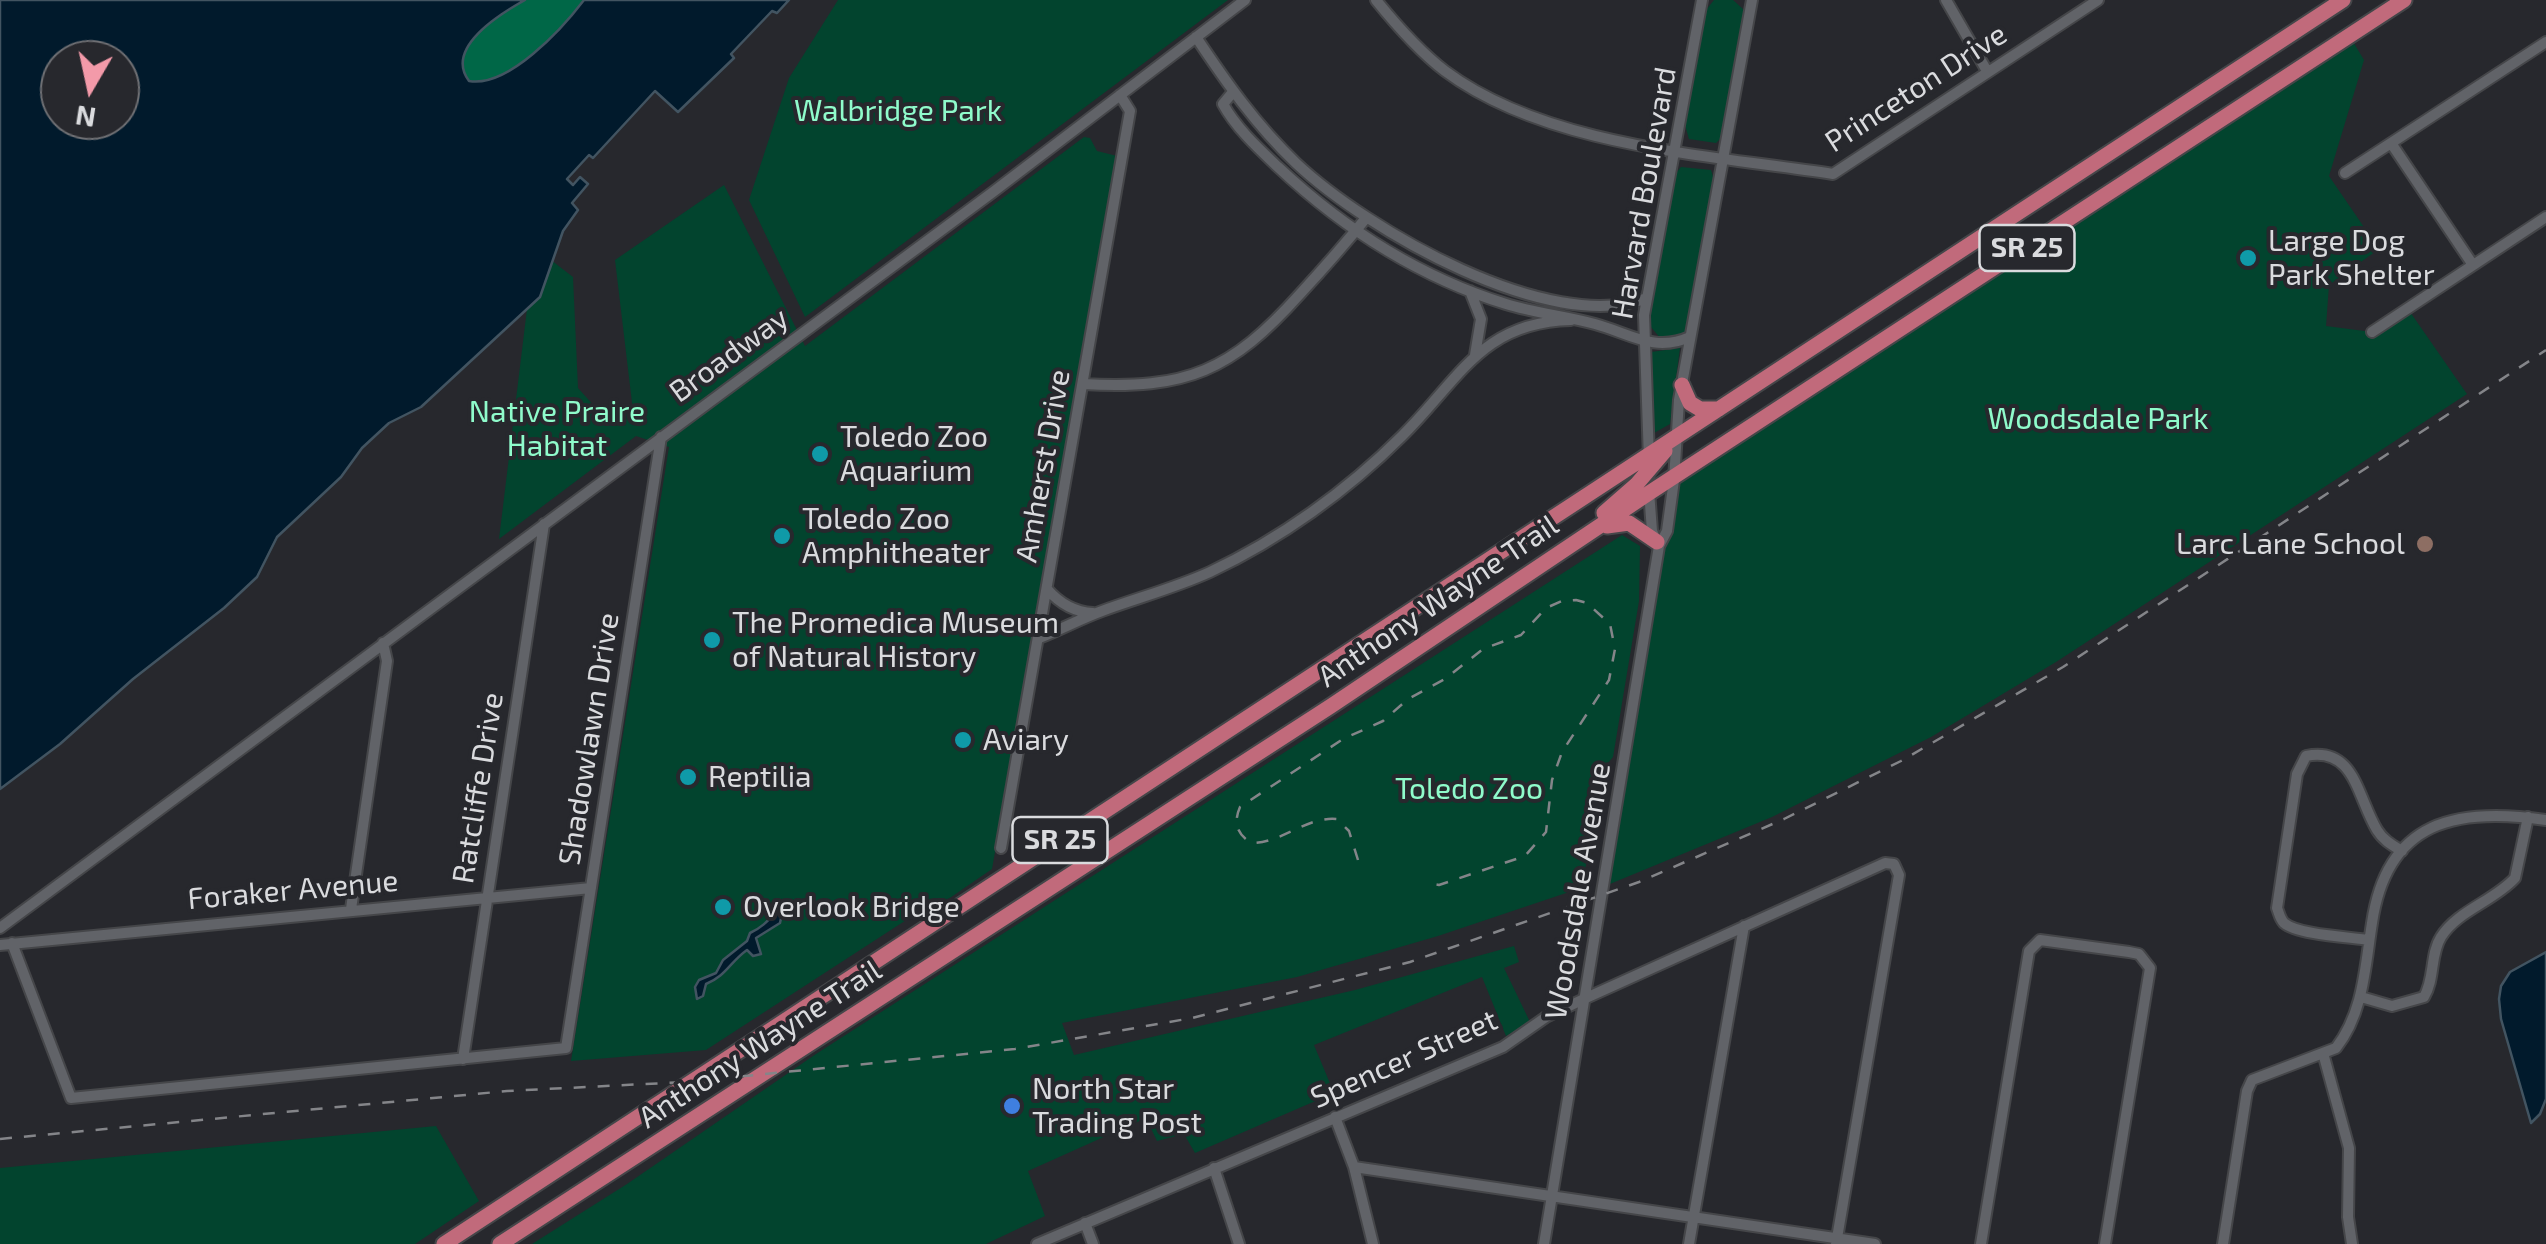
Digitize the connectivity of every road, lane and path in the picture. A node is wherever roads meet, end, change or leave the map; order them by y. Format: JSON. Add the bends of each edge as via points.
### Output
{"nodes":[{"id":1,"x":1245,"y":0,"type":"edge"},
{"id":2,"x":1376,"y":0,"type":"edge"},
{"id":3,"x":1702,"y":0,"type":"edge"},
{"id":4,"x":1752,"y":0,"type":"edge"},
{"id":5,"x":1946,"y":0,"type":"edge"},
{"id":6,"x":2098,"y":0,"type":"edge"},
{"id":7,"x":2343,"y":0,"type":"edge"},
{"id":8,"x":2404,"y":0,"type":"edge"},
{"id":9,"x":1196,"y":37,"type":"junction"},
{"id":10,"x":2546,"y":42,"type":"edge"},
{"id":11,"x":1988,"y":71,"type":"junction"},
{"id":12,"x":1232,"y":92,"type":"junction"},
{"id":13,"x":1120,"y":96,"type":"junction"},
{"id":14,"x":2391,"y":143,"type":"junction"},
{"id":15,"x":1676,"y":150,"type":"junction"},
{"id":16,"x":1724,"y":158,"type":"junction"},
{"id":17,"x":2346,"y":173,"type":"dead end"},
{"id":18,"x":2546,"y":217,"type":"edge"},
{"id":19,"x":1366,"y":218,"type":"junction"},
{"id":20,"x":1355,"y":231,"type":"junction"},
{"id":21,"x":2473,"y":266,"type":"junction"},
{"id":22,"x":1476,"y":275,"type":"junction"},
{"id":23,"x":1470,"y":291,"type":"junction"},
{"id":24,"x":1647,"y":298,"type":"junction"},
{"id":25,"x":1582,"y":305,"type":"junction"},
{"id":26,"x":1574,"y":320,"type":"junction"},
{"id":27,"x":2372,"y":332,"type":"dead end"},
{"id":28,"x":1690,"y":337,"type":"junction"},
{"id":29,"x":1644,"y":343,"type":"junction"},
{"id":30,"x":1474,"y":356,"type":"junction"},
{"id":31,"x":1083,"y":384,"type":"junction"},
{"id":32,"x":1682,"y":384,"type":"junction"},
{"id":33,"x":1719,"y":409,"type":"junction"},
{"id":34,"x":662,"y":436,"type":"junction"},
{"id":35,"x":1677,"y":437,"type":"junction"},
{"id":36,"x":1649,"y":463,"type":"junction"},
{"id":37,"x":1674,"y":480,"type":"junction"},
{"id":38,"x":1650,"y":493,"type":"junction"},
{"id":39,"x":544,"y":524,"type":"junction"},
{"id":40,"x":1598,"y":528,"type":"junction"},
{"id":41,"x":1658,"y":544,"type":"junction"},
{"id":42,"x":1520,"y":580,"type":"junction"},
{"id":43,"x":1047,"y":589,"type":"junction"},
{"id":44,"x":1095,"y":613,"type":"junction"},
{"id":45,"x":1039,"y":638,"type":"junction"},
{"id":46,"x":383,"y":643,"type":"junction"},
{"id":47,"x":2528,"y":817,"type":"junction"},
{"id":48,"x":2546,"y":820,"type":"edge"},
{"id":49,"x":1000,"y":848,"type":"dead end"},
{"id":50,"x":2402,"y":851,"type":"junction"},
{"id":51,"x":592,"y":888,"type":"junction"},
{"id":52,"x":486,"y":898,"type":"junction"},
{"id":53,"x":351,"y":909,"type":"junction"},
{"id":54,"x":1744,"y":926,"type":"junction"},
{"id":55,"x":0,"y":928,"type":"edge"},
{"id":56,"x":2369,"y":940,"type":"junction"},
{"id":57,"x":6,"y":944,"type":"edge"},
{"id":58,"x":2361,"y":997,"type":"junction"},
{"id":59,"x":1586,"y":998,"type":"junction"},
{"id":60,"x":2323,"y":1053,"type":"junction"},
{"id":61,"x":462,"y":1059,"type":"junction"},
{"id":62,"x":1335,"y":1117,"type":"junction"},
{"id":63,"x":1214,"y":1168,"type":"junction"},
{"id":64,"x":1354,"y":1168,"type":"junction"},
{"id":65,"x":1552,"y":1196,"type":"junction"},
{"id":66,"x":1694,"y":1217,"type":"junction"},
{"id":67,"x":1085,"y":1223,"type":"junction"},
{"id":68,"x":1836,"y":1241,"type":"edge"},
{"id":69,"x":444,"y":1244,"type":"edge"},
{"id":70,"x":500,"y":1244,"type":"edge"},
{"id":71,"x":1038,"y":1244,"type":"edge"},
{"id":72,"x":1093,"y":1244,"type":"edge"},
{"id":73,"x":1240,"y":1244,"type":"edge"},
{"id":74,"x":1373,"y":1244,"type":"edge"},
{"id":75,"x":1544,"y":1244,"type":"edge"},
{"id":76,"x":1689,"y":1244,"type":"edge"},
{"id":77,"x":1875,"y":1244,"type":"edge"},
{"id":78,"x":1981,"y":1244,"type":"edge"},
{"id":79,"x":2105,"y":1244,"type":"edge"},
{"id":80,"x":2223,"y":1244,"type":"edge"},
{"id":81,"x":2352,"y":1244,"type":"edge"}],
"edges":[{"from":1,"to":9,"type":"street","name":"Broadway"},
{"from":2,"to":15,"type":"street","name":"Princeton Drive","via":[[1446,71],[1487,96],[1564,130]]},
{"from":3,"to":15,"type":"street","name":"Harvard Boulevard"},
{"from":4,"to":16,"type":"street"},
{"from":5,"to":11,"type":"street"},
{"from":6,"to":11,"type":"street","name":"Princeton Drive"},
{"from":7,"to":33,"type":"highway","name":"Anthony Wayne Trail","number":"SR 25"},
{"from":8,"to":37,"type":"highway","name":"Anthony Wayne Trail","number":"SR 25"},
{"from":9,"to":12,"type":"street"},
{"from":9,"to":13,"type":"street","name":"Broadway"},
{"from":10,"to":14,"type":"street"},
{"from":11,"to":16,"type":"street","name":"Princeton Drive","via":[[1833,174]]},
{"from":12,"to":19,"type":"street","via":[[1296,162]]},
{"from":12,"to":20,"type":"street","via":[[1223,104],[1244,132],[1308,196]]},
{"from":13,"to":31,"type":"street","name":"Amherst Drive","via":[[1130,111]]},
{"from":13,"to":34,"type":"street","name":"Broadway"},
{"from":14,"to":17,"type":"street"},
{"from":14,"to":21,"type":"street"},
{"from":15,"to":16,"type":"street","name":"Princeton Drive"},
{"from":15,"to":24,"type":"street","name":"Harvard Boulevard"},
{"from":16,"to":28,"type":"street"},
{"from":18,"to":21,"type":"street"},
{"from":19,"to":20,"type":"street"},
{"from":19,"to":22,"type":"street"},
{"from":20,"to":23,"type":"street"},
{"from":20,"to":31,"type":"street","via":[[1240,354],[1171,380]]},
{"from":21,"to":27,"type":"street"},
{"from":22,"to":23,"type":"street"},
{"from":22,"to":25,"type":"street"},
{"from":23,"to":26,"type":"street"},
{"from":23,"to":30,"type":"street","via":[[1481,319]]},
{"from":24,"to":25,"type":"street","via":[[1624,307]]},
{"from":24,"to":29,"type":"street","name":"Harvard Boulevard"},
{"from":25,"to":26,"type":"street"},
{"from":26,"to":29,"type":"street"},
{"from":26,"to":30,"type":"street","via":[[1523,326]]},
{"from":28,"to":29,"type":"street","via":[[1676,344]]},
{"from":28,"to":32,"type":"street"},
{"from":29,"to":36,"type":"street","name":"Harvard Boulevard"},
{"from":30,"to":44,"type":"street","via":[[1401,437],[1295,525],[1208,573]]},
{"from":31,"to":43,"type":"street","name":"Amherst Drive"},
{"from":32,"to":33,"type":"highway","via":[[1690,404]]},
{"from":32,"to":35,"type":"street"},
{"from":33,"to":35,"type":"highway","name":"Anthony Wayne Trail","number":"SR 25"},
{"from":34,"to":39,"type":"street","name":"Broadway"},
{"from":34,"to":51,"type":"street","name":"Shadowlawn Drive"},
{"from":35,"to":36,"type":"highway","name":"Anthony Wayne Trail","number":"SR 25"},
{"from":35,"to":37,"type":"street","name":"Woodsdale Avenue"},
{"from":36,"to":38,"type":"street","name":"Woodsdale Avenue"},
{"from":36,"to":42,"type":"highway","via":[[1609,510],[1552,547]]},
{"from":36,"to":69,"type":"highway","name":"Anthony Wayne Trail","number":"SR 25"},
{"from":37,"to":38,"type":"highway","name":"Anthony Wayne Trail","number":"SR 25"},
{"from":37,"to":41,"type":"street","name":"Woodsdale Avenue","via":[[1667,531]]},
{"from":38,"to":40,"type":"highway","name":"Anthony Wayne Trail","number":"SR 25"},
{"from":38,"to":41,"type":"street","name":"Woodsdale Avenue"},
{"from":39,"to":46,"type":"street","name":"Broadway"},
{"from":39,"to":52,"type":"street","name":"Ratcliffe Drive"},
{"from":40,"to":41,"type":"highway","via":[[1630,523]]},
{"from":40,"to":42,"type":"highway","name":"Anthony Wayne Trail","number":"SR 25"},
{"from":41,"to":59,"type":"street","name":"Woodsdale Avenue"},
{"from":42,"to":70,"type":"highway","name":"Anthony Wayne Trail","number":"SR 25"},
{"from":43,"to":44,"type":"street","via":[[1074,610]]},
{"from":43,"to":45,"type":"street","name":"Amherst Drive"},
{"from":44,"to":45,"type":"street"},
{"from":45,"to":49,"type":"street","name":"Amherst Drive"},
{"from":46,"to":53,"type":"street","via":[[388,661]]},
{"from":46,"to":55,"type":"street","name":"Broadway"},
{"from":47,"to":48,"type":"street"},
{"from":47,"to":50,"type":"street","via":[[2458,817]]},
{"from":47,"to":58,"type":"street","via":[[2515,878],[2440,937],[2424,997],[2392,1006]]},
{"from":50,"to":56,"type":"street","via":[[2386,873]]},
{"from":50,"to":56,"type":"street","via":[[2378,832],[2341,761],[2328,754],[2306,756],[2296,774],[2279,916],[2298,930]]},
{"from":51,"to":52,"type":"street","name":"Foraker Avenue"},
{"from":51,"to":61,"type":"street","name":"Shadowlawn Drive","via":[[566,1048]]},
{"from":52,"to":53,"type":"street","name":"Foraker Avenue"},
{"from":52,"to":61,"type":"street","name":"Ratcliffe Drive"},
{"from":53,"to":57,"type":"street","name":"Foraker Avenue"},
{"from":54,"to":59,"type":"street","name":"Spencer Street"},
{"from":54,"to":66,"type":"street"},
{"from":54,"to":68,"type":"street","name":"Spencer Street","via":[[1885,863],[1894,864],[1899,875]]},
{"from":56,"to":58,"type":"street"},
{"from":57,"to":61,"type":"street","via":[[71,1098]]},
{"from":58,"to":60,"type":"street","via":[[2344,1037]]},
{"from":59,"to":62,"type":"street","name":"Spencer Street","via":[[1504,1047]]},
{"from":59,"to":65,"type":"street","name":"Woodsdale Avenue"},
{"from":60,"to":80,"type":"street","via":[[2252,1080]]},
{"from":60,"to":81,"type":"street","via":[[2350,1148]]},
{"from":62,"to":63,"type":"street","name":"Spencer Street"},
{"from":62,"to":64,"type":"street"},
{"from":63,"to":67,"type":"street","name":"Spencer Street"},
{"from":63,"to":73,"type":"street"},
{"from":64,"to":65,"type":"street"},
{"from":64,"to":74,"type":"street"},
{"from":65,"to":66,"type":"street"},
{"from":65,"to":75,"type":"street","name":"Woodsdale Avenue"},
{"from":66,"to":68,"type":"street"},
{"from":66,"to":76,"type":"street"},
{"from":67,"to":71,"type":"street","name":"Spencer Street"},
{"from":67,"to":72,"type":"street"},
{"from":68,"to":77,"type":"street"},
{"from":78,"to":79,"type":"street","via":[[2028,950],[2047,940],[2130,952],[2150,968]]}]}
